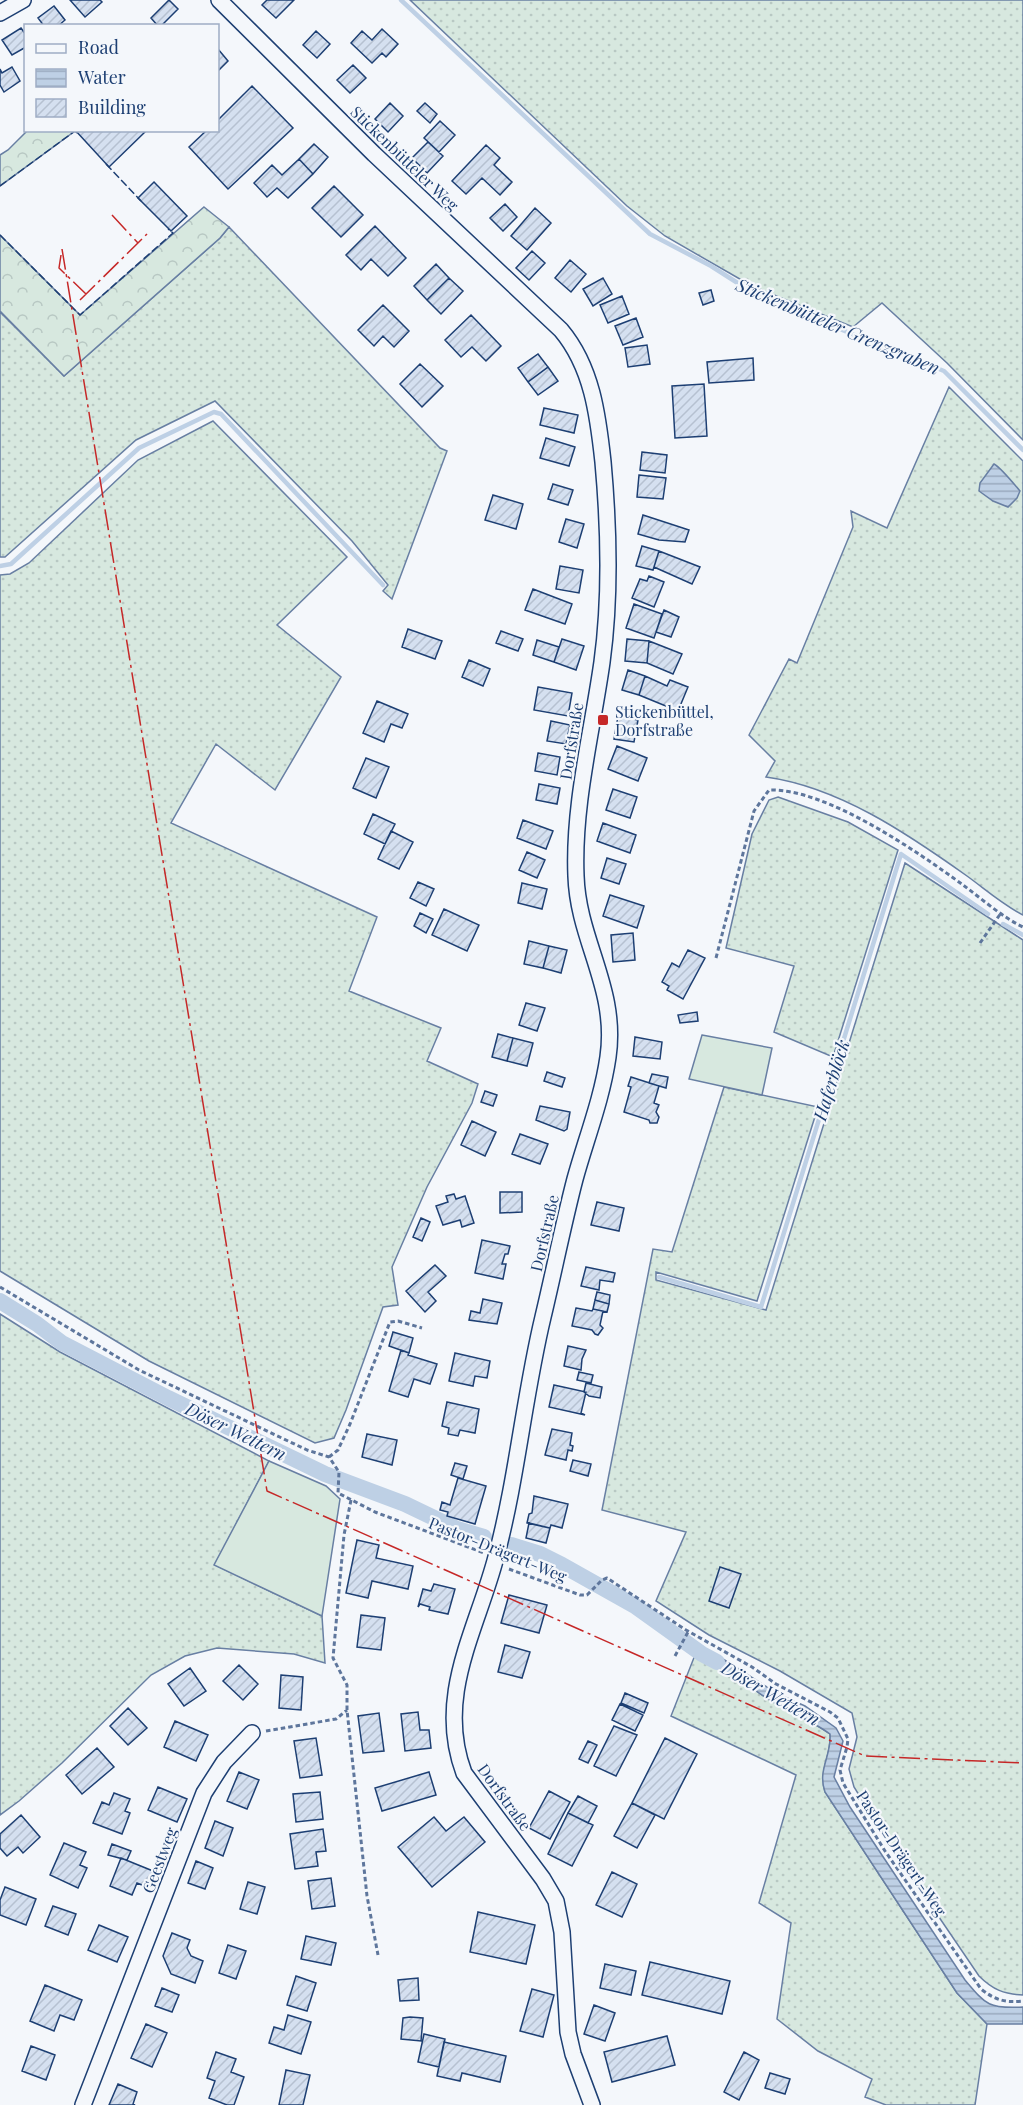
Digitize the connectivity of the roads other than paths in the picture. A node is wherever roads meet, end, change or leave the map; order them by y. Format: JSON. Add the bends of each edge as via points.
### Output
{"nodes":[{"id":1,"x":23,"y":0,"type":"edge"},
{"id":2,"x":219,"y":0,"type":"edge"},
{"id":3,"x":0,"y":13,"type":"edge"},
{"id":4,"x":568,"y":339,"type":"joint"},
{"id":5,"x":252,"y":1733,"type":"road end"},
{"id":6,"x":82,"y":2105,"type":"edge"},
{"id":7,"x":592,"y":2105,"type":"edge"}],
"edges":[{"from":1,"to":3,"type":"street"},
{"from":2,"to":4,"type":"street","name":"Stickenbütteler Weg"},
{"from":4,"to":7,"type":"street","name":"Dorfstraße","via":[[588,378],[596,409],[607,505],[603,657],[580,804],[576,869],[584,923],[605,989],[609,1041],[535,1353],[496,1557],[458,1676],[454,1718],[457,1755],[464,1773],[556,1901],[562,1932],[568,2032]]},
{"from":5,"to":6,"type":"street","name":"Geestweg","via":[[224,1762],[204,1793]]}]}
